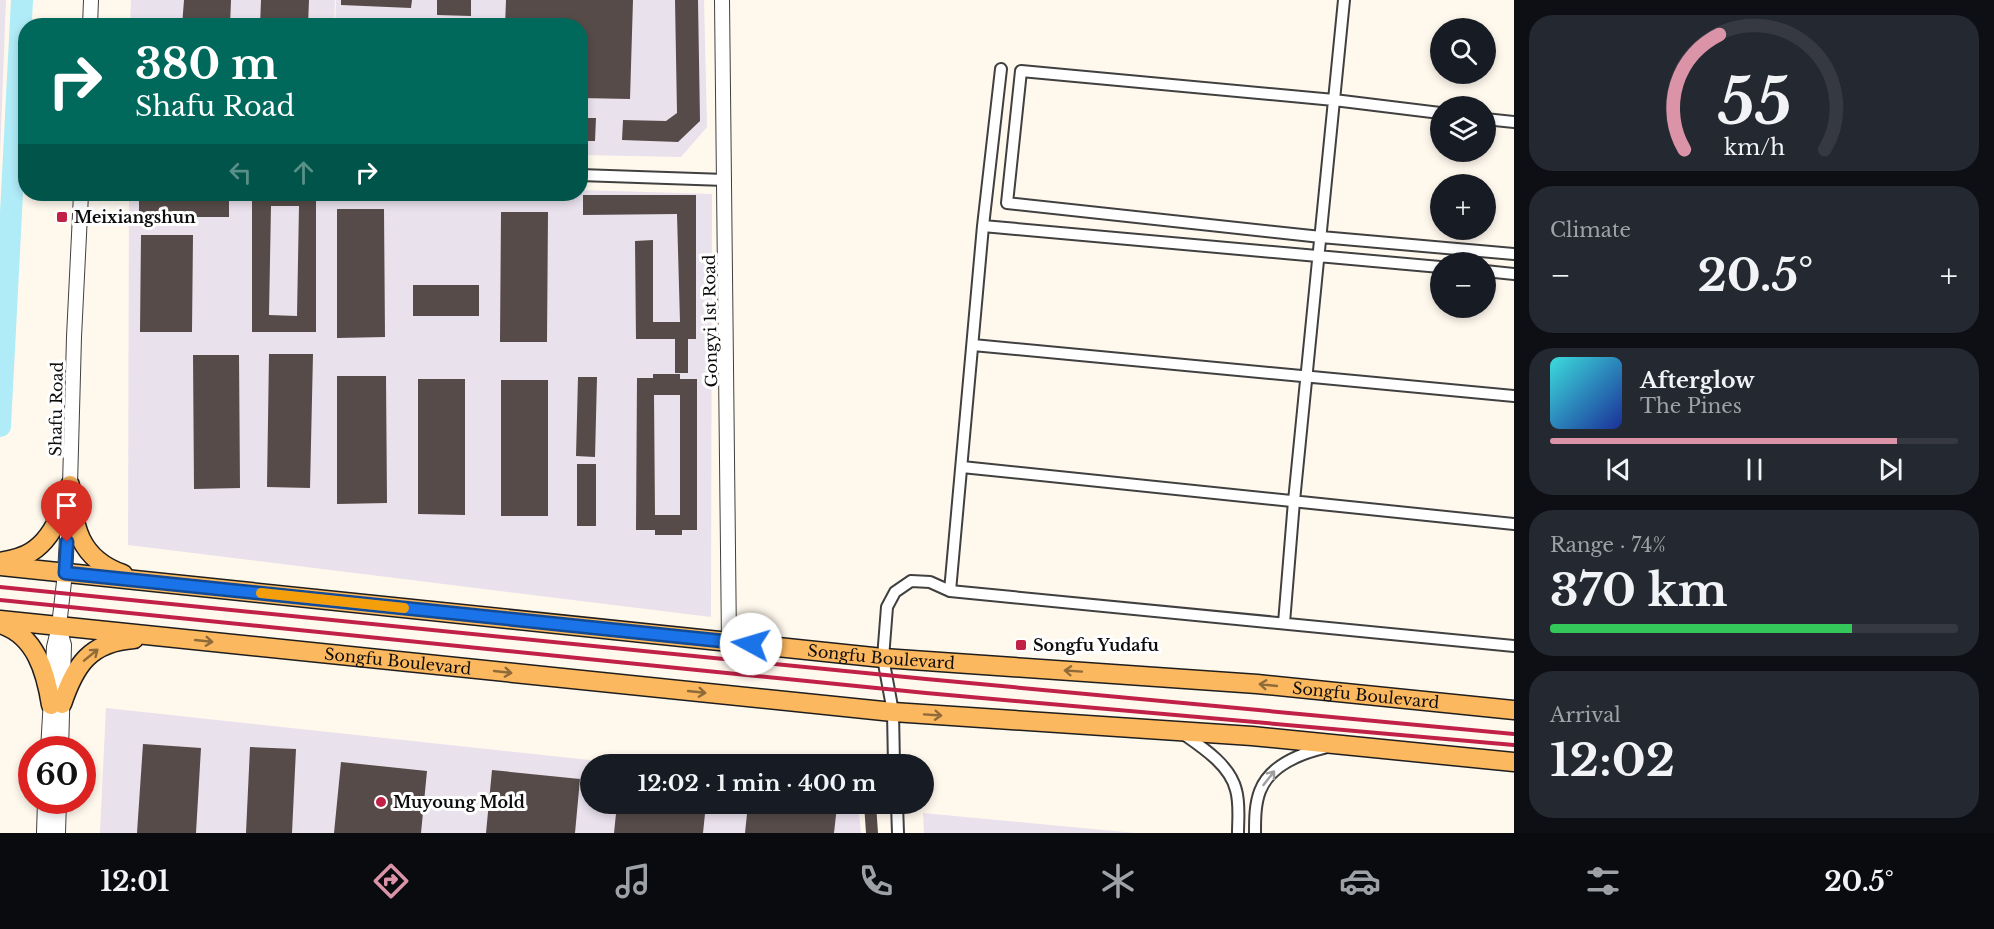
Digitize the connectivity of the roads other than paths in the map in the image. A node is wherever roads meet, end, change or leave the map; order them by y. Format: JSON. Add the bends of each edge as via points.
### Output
{"nodes":[{"id":1,"x":91,"y":0,"type":"edge"},
{"id":2,"x":722,"y":0,"type":"edge"},
{"id":3,"x":1344,"y":0,"type":"edge"},
{"id":4,"x":90,"y":18,"type":"edge"},
{"id":5,"x":1001,"y":69,"type":"dead end"},
{"id":6,"x":1334,"y":100,"type":"junction"},
{"id":7,"x":1430,"y":112,"type":"edge"},
{"id":8,"x":1496,"y":120,"type":"edge"},
{"id":9,"x":1514,"y":122,"type":"edge"},
{"id":10,"x":588,"y":176,"type":"edge"},
{"id":11,"x":724,"y":180,"type":"junction"},
{"id":12,"x":81,"y":201,"type":"edge"},
{"id":13,"x":983,"y":226,"type":"junction"},
{"id":14,"x":1321,"y":237,"type":"junction"},
{"id":15,"x":1514,"y":254,"type":"edge"},
{"id":16,"x":1319,"y":256,"type":"junction"},
{"id":17,"x":1430,"y":266,"type":"edge"},
{"id":18,"x":1496,"y":272,"type":"edge"},
{"id":19,"x":1514,"y":274,"type":"edge"},
{"id":20,"x":973,"y":345,"type":"junction"},
{"id":21,"x":1306,"y":378,"type":"junction"},
{"id":22,"x":1514,"y":396,"type":"edge"},
{"id":23,"x":962,"y":467,"type":"junction"},
{"id":24,"x":70,"y":485,"type":"junction"},
{"id":25,"x":1294,"y":501,"type":"junction"},
{"id":26,"x":1514,"y":524,"type":"edge"},
{"id":27,"x":0,"y":564,"type":"edge"},
{"id":28,"x":65,"y":573,"type":"junction"},
{"id":29,"x":159,"y":583,"type":"junction"},
{"id":30,"x":950,"y":591,"type":"junction"},
{"id":31,"x":0,"y":622,"type":"edge"},
{"id":32,"x":1284,"y":623,"type":"junction"},
{"id":33,"x":59,"y":626,"type":"junction"},
{"id":34,"x":166,"y":637,"type":"junction"},
{"id":35,"x":729,"y":642,"type":"junction"},
{"id":36,"x":1514,"y":646,"type":"edge"},
{"id":37,"x":883,"y":658,"type":"junction"},
{"id":38,"x":57,"y":705,"type":"junction"},
{"id":39,"x":1514,"y":710,"type":"edge"},
{"id":40,"x":893,"y":712,"type":"junction"},
{"id":41,"x":1179,"y":731,"type":"junction"},
{"id":42,"x":51,"y":736,"type":"edge"},
{"id":43,"x":60,"y":736,"type":"edge"},
{"id":44,"x":1337,"y":744,"type":"junction"},
{"id":45,"x":894,"y":754,"type":"edge"},
{"id":46,"x":1514,"y":762,"type":"edge"},
{"id":47,"x":45,"y":814,"type":"edge"},
{"id":48,"x":59,"y":814,"type":"edge"},
{"id":49,"x":897,"y":814,"type":"edge"},
{"id":50,"x":44,"y":833,"type":"edge"},
{"id":51,"x":58,"y":833,"type":"edge"},
{"id":52,"x":898,"y":833,"type":"edge"},
{"id":53,"x":1238,"y":833,"type":"edge"},
{"id":54,"x":1254,"y":833,"type":"edge"}],
"edges":[{"from":1,"to":4,"type":"street"},
{"from":2,"to":11,"type":"street","name":"Gongyi 1st Road"},
{"from":3,"to":6,"type":"street"},
{"from":5,"to":13,"type":"street"},
{"from":6,"to":7,"type":"street"},
{"from":6,"to":14,"type":"street"},
{"from":6,"to":14,"type":"street","via":[[1022,70],[1007,203]]},
{"from":8,"to":9,"type":"street"},
{"from":10,"to":11,"type":"street"},
{"from":11,"to":35,"type":"street","name":"Gongyi 1st Road"},
{"from":12,"to":24,"type":"street","name":"Shafu Road"},
{"from":13,"to":16,"type":"street"},
{"from":13,"to":20,"type":"street"},
{"from":14,"to":15,"type":"street"},
{"from":14,"to":16,"type":"street"},
{"from":16,"to":17,"type":"street"},
{"from":16,"to":21,"type":"street"},
{"from":18,"to":19,"type":"street"},
{"from":20,"to":21,"type":"street"},
{"from":20,"to":23,"type":"street"},
{"from":21,"to":22,"type":"street"},
{"from":21,"to":25,"type":"street"},
{"from":23,"to":25,"type":"street"},
{"from":23,"to":30,"type":"street"},
{"from":24,"to":27,"type":"main road","via":[[62,512],[39,545],[32,552]]},
{"from":24,"to":28,"type":"street","name":"Shafu Road"},
{"from":24,"to":29,"type":"main road","via":[[76,528],[96,561],[121,573]]},
{"from":25,"to":26,"type":"street"},
{"from":25,"to":32,"type":"street"},
{"from":27,"to":28,"type":"main road","name":"Songfu Boulevard"},
{"from":28,"to":29,"type":"main road","name":"Songfu Boulevard"},
{"from":28,"to":33,"type":"street","name":"Shafu Road"},
{"from":29,"to":35,"type":"main road","name":"Songfu Boulevard"},
{"from":30,"to":32,"type":"street"},
{"from":30,"to":37,"type":"street","via":[[930,582],[911,581],[895,592],[887,607]]},
{"from":31,"to":33,"type":"main road","name":"Songfu Boulevard"},
{"from":31,"to":38,"type":"main road","via":[[23,637],[35,651]]},
{"from":32,"to":36,"type":"street"},
{"from":33,"to":34,"type":"main road","name":"Songfu Boulevard"},
{"from":33,"to":38,"type":"street","name":"Shafu Road","via":[[54,647]]},
{"from":33,"to":38,"type":"street","name":"Shafu Road","via":[[64,645]]},
{"from":38,"to":34,"type":"main road","one_way":true,"via":[[79,666],[92,652],[122,640]]},
{"from":34,"to":40,"type":"main road","name":"Songfu Boulevard","one_way":true},
{"from":35,"to":37,"type":"main road","name":"Songfu Boulevard"},
{"from":39,"to":37,"type":"main road","name":"Songfu Boulevard","one_way":true,"via":[[1257,684]]},
{"from":37,"to":40,"type":"street"},
{"from":38,"to":42,"type":"street","name":"Shafu Road"},
{"from":38,"to":43,"type":"street","name":"Shafu Road"},
{"from":40,"to":41,"type":"main road","name":"Songfu Boulevard","one_way":true},
{"from":40,"to":45,"type":"street"},
{"from":41,"to":44,"type":"main road","name":"Songfu Boulevard"},
{"from":41,"to":53,"type":"street","via":[[1220,763],[1236,788]]},
{"from":44,"to":46,"type":"main road","name":"Songfu Boulevard"},
{"from":54,"to":44,"type":"street","one_way":true,"via":[[1261,789],[1276,770],[1303,753]]},
{"from":47,"to":50,"type":"street"},
{"from":48,"to":51,"type":"street"},
{"from":49,"to":52,"type":"street"}]}
